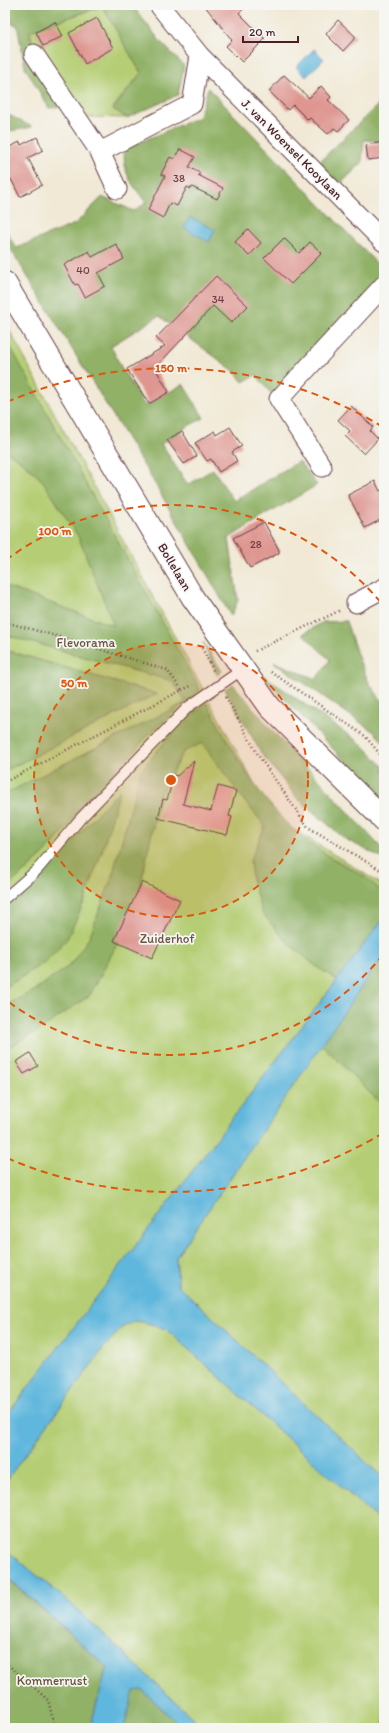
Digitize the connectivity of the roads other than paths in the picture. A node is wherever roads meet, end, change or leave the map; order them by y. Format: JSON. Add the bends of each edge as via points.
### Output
{"nodes":[{"id":1,"x":159,"y":5,"type":"edge"},
{"id":2,"x":34,"y":54,"type":"dead end"},
{"id":3,"x":200,"y":56,"type":"junction"},
{"id":4,"x":100,"y":152,"type":"junction"},
{"id":5,"x":117,"y":189,"type":"dead end"},
{"id":6,"x":384,"y":242,"type":"edge"},
{"id":7,"x":5,"y":283,"type":"edge"},
{"id":8,"x":384,"y":285,"type":"edge"},
{"id":9,"x":322,"y":467,"type":"dead end"},
{"id":10,"x":384,"y":588,"type":"edge"},
{"id":11,"x":356,"y":603,"type":"road end"},
{"id":12,"x":246,"y":662,"type":"junction"},
{"id":13,"x":384,"y":820,"type":"edge"},
{"id":14,"x":5,"y":898,"type":"edge"}],
"edges":[{"from":1,"to":3,"type":"street","name":"J. van Woensel Kooylaan"},
{"from":2,"to":4,"type":"street"},
{"from":3,"to":4,"type":"street","via":[[192,104]]},
{"from":3,"to":6,"type":"street","name":"J. van Woensel Kooylaan"},
{"from":4,"to":5,"type":"street"},
{"from":7,"to":12,"type":"main road","name":"Bollelaan","via":[[193,598]]},
{"from":8,"to":9,"type":"street","via":[[279,399]]},
{"from":10,"to":11,"type":"street"},
{"from":12,"to":13,"type":"main road","name":"Bollelaan","via":[[270,707]]},
{"from":12,"to":14,"type":"lane","via":[[188,707],[80,819],[37,870]]}]}
